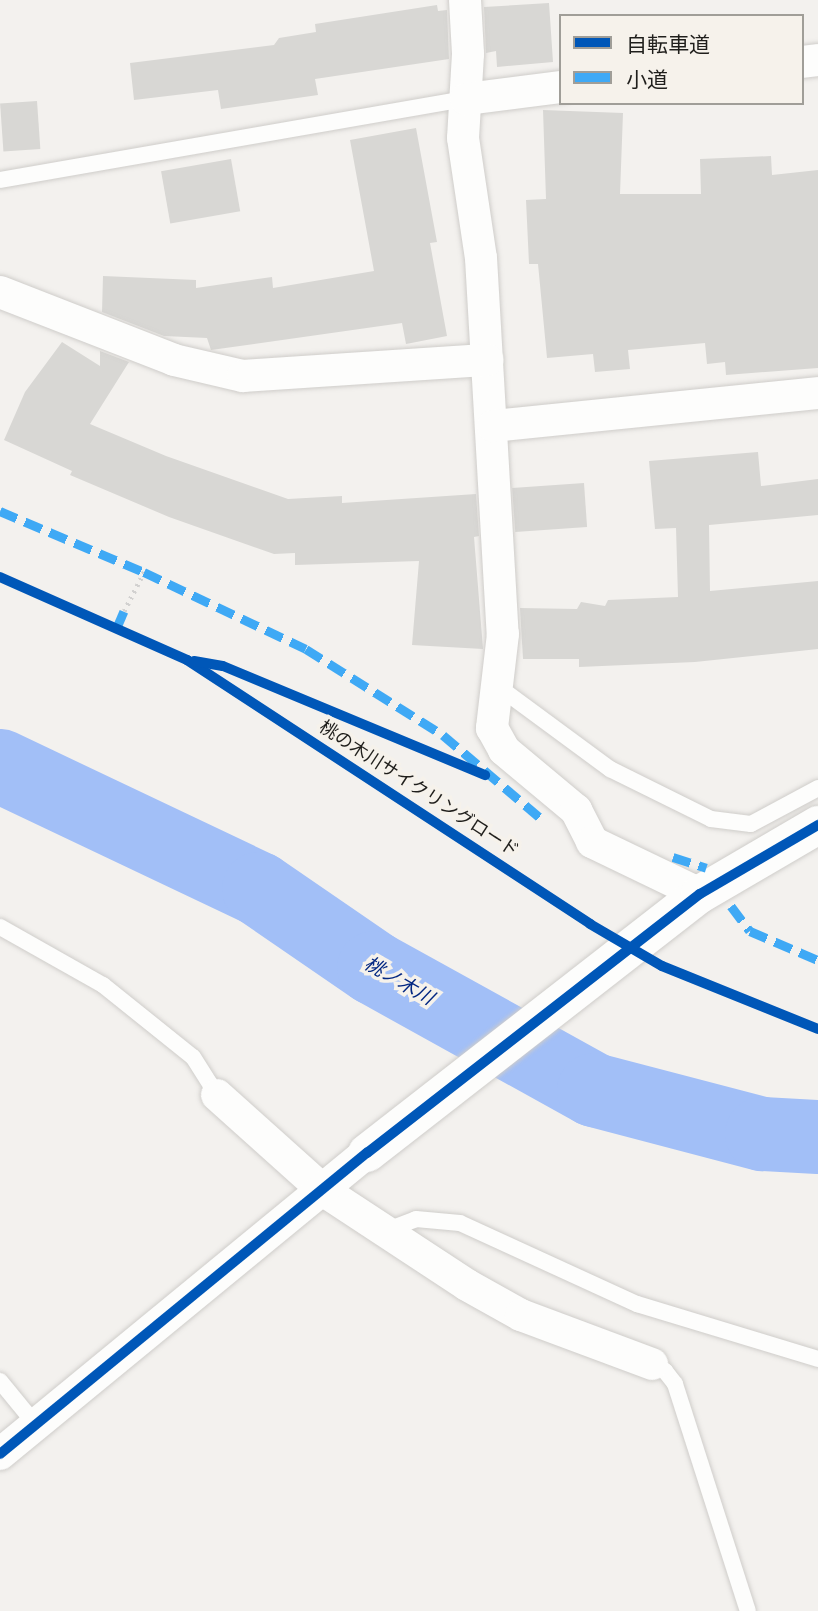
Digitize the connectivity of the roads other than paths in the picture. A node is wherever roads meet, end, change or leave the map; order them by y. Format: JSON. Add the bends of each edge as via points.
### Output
{"nodes":[{"id":1,"x":465,"y":0,"type":"edge"},
{"id":2,"x":559,"y":87,"type":"edge"},
{"id":3,"x":466,"y":99,"type":"junction"},
{"id":4,"x":0,"y":180,"type":"edge"},
{"id":5,"x":0,"y":292,"type":"edge"},
{"id":6,"x":487,"y":360,"type":"junction"},
{"id":7,"x":818,"y":393,"type":"edge"},
{"id":8,"x":493,"y":426,"type":"junction"},
{"id":9,"x":496,"y":685,"type":"junction"},
{"id":10,"x":818,"y":788,"type":"edge"},
{"id":11,"x":818,"y":825,"type":"edge"},
{"id":12,"x":690,"y":903,"type":"junction"},
{"id":13,"x":0,"y":927,"type":"edge"},
{"id":14,"x":217,"y":1095,"type":"joint"},
{"id":15,"x":367,"y":1153,"type":"joint"},
{"id":16,"x":324,"y":1191,"type":"junction"},
{"id":17,"x":385,"y":1231,"type":"junction"},
{"id":18,"x":818,"y":1359,"type":"edge"},
{"id":19,"x":652,"y":1364,"type":"joint"},
{"id":20,"x":0,"y":1381,"type":"edge"},
{"id":21,"x":36,"y":1425,"type":"junction"},
{"id":22,"x":0,"y":1454,"type":"edge"},
{"id":23,"x":748,"y":1611,"type":"edge"}],
"edges":[{"from":1,"to":3,"type":"street"},
{"from":2,"to":3,"type":"street"},
{"from":3,"to":4,"type":"lane"},
{"from":3,"to":6,"type":"street","via":[[463,138],[481,258]]},
{"from":5,"to":6,"type":"street","via":[[174,360],[243,376]]},
{"from":6,"to":8,"type":"street"},
{"from":7,"to":8,"type":"street"},
{"from":8,"to":9,"type":"street","via":[[503,634]]},
{"from":9,"to":10,"type":"lane","via":[[610,769],[711,819],[751,824]]},
{"from":9,"to":12,"type":"street","via":[[491,707],[496,740],[576,810],[592,842]]},
{"from":11,"to":12,"type":"street"},
{"from":12,"to":15,"type":"street"},
{"from":13,"to":14,"type":"lane","via":[[103,985],[194,1057]]},
{"from":14,"to":16,"type":"street"},
{"from":15,"to":16,"type":"street"},
{"from":16,"to":17,"type":"street"},
{"from":16,"to":21,"type":"street"},
{"from":17,"to":18,"type":"lane","via":[[416,1219],[460,1223],[638,1304]]},
{"from":17,"to":19,"type":"street","via":[[521,1315]]},
{"from":19,"to":23,"type":"lane","via":[[665,1370],[675,1384]]},
{"from":20,"to":21,"type":"lane"},
{"from":21,"to":22,"type":"street"}]}
